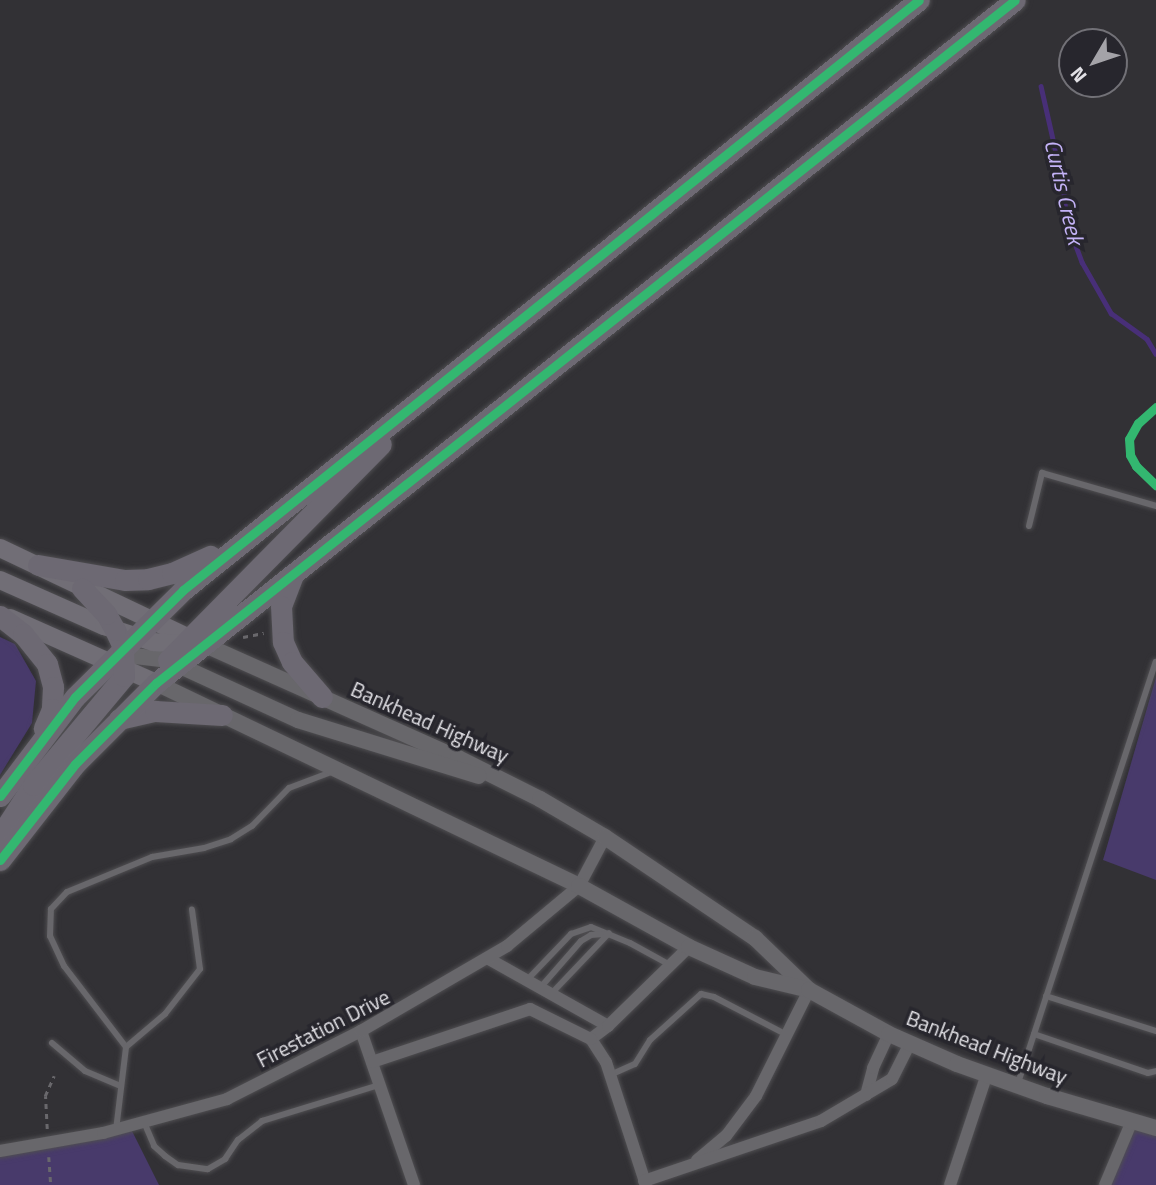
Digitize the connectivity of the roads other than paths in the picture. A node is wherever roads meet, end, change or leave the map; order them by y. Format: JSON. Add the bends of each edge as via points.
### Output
{"nodes":[{"id":1,"x":919,"y":0,"type":"edge"},
{"id":2,"x":1015,"y":0,"type":"edge"},
{"id":3,"x":470,"y":358,"type":"junction"},
{"id":4,"x":1156,"y":506,"type":"edge"},
{"id":5,"x":1029,"y":526,"type":"dead end"},
{"id":6,"x":235,"y":546,"type":"junction"},
{"id":7,"x":0,"y":548,"type":"edge"},
{"id":8,"x":38,"y":565,"type":"junction"},
{"id":9,"x":294,"y":573,"type":"junction"},
{"id":10,"x":0,"y":580,"type":"edge"},
{"id":11,"x":82,"y":588,"type":"junction"},
{"id":12,"x":0,"y":615,"type":"edge"},
{"id":13,"x":150,"y":620,"type":"junction"},
{"id":14,"x":122,"y":650,"type":"junction"},
{"id":15,"x":184,"y":650,"type":"junction"},
{"id":16,"x":1156,"y":662,"type":"edge"},
{"id":17,"x":156,"y":683,"type":"junction"},
{"id":18,"x":321,"y":697,"type":"junction"},
{"id":19,"x":222,"y":716,"type":"junction"},
{"id":20,"x":117,"y":720,"type":"junction"},
{"id":21,"x":39,"y":741,"type":"junction"},
{"id":22,"x":336,"y":770,"type":"junction"},
{"id":23,"x":521,"y":789,"type":"junction"},
{"id":24,"x":0,"y":796,"type":"edge"},
{"id":25,"x":0,"y":836,"type":"edge"},
{"id":26,"x":605,"y":837,"type":"junction"},
{"id":27,"x":0,"y":860,"type":"edge"},
{"id":28,"x":579,"y":886,"type":"junction"},
{"id":29,"x":192,"y":910,"type":"dead end"},
{"id":30,"x":609,"y":933,"type":"junction"},
{"id":31,"x":690,"y":947,"type":"junction"},
{"id":32,"x":486,"y":958,"type":"junction"},
{"id":33,"x":670,"y":965,"type":"junction"},
{"id":34,"x":527,"y":981,"type":"junction"},
{"id":35,"x":809,"y":990,"type":"junction"},
{"id":36,"x":546,"y":991,"type":"junction"},
{"id":37,"x":1046,"y":996,"type":"junction"},
{"id":38,"x":608,"y":1026,"type":"junction"},
{"id":39,"x":361,"y":1031,"type":"junction"},
{"id":40,"x":1156,"y":1031,"type":"edge"},
{"id":41,"x":785,"y":1034,"type":"junction"},
{"id":42,"x":889,"y":1034,"type":"junction"},
{"id":43,"x":1034,"y":1034,"type":"junction"},
{"id":44,"x":591,"y":1039,"type":"junction"},
{"id":45,"x":52,"y":1043,"type":"dead end"},
{"id":46,"x":910,"y":1044,"type":"junction"},
{"id":47,"x":126,"y":1047,"type":"junction"},
{"id":48,"x":372,"y":1062,"type":"junction"},
{"id":49,"x":1156,"y":1071,"type":"edge"},
{"id":50,"x":987,"y":1074,"type":"junction"},
{"id":51,"x":611,"y":1075,"type":"junction"},
{"id":52,"x":379,"y":1085,"type":"junction"},
{"id":53,"x":1017,"y":1085,"type":"junction"},
{"id":54,"x":120,"y":1086,"type":"junction"},
{"id":55,"x":866,"y":1095,"type":"junction"},
{"id":56,"x":144,"y":1122,"type":"junction"},
{"id":57,"x":1131,"y":1123,"type":"junction"},
{"id":58,"x":1156,"y":1128,"type":"edge"},
{"id":59,"x":116,"y":1130,"type":"junction"},
{"id":60,"x":0,"y":1151,"type":"edge"},
{"id":61,"x":689,"y":1166,"type":"junction"},
{"id":62,"x":645,"y":1183,"type":"edge"},
{"id":63,"x":414,"y":1185,"type":"edge"},
{"id":64,"x":950,"y":1185,"type":"edge"},
{"id":65,"x":1105,"y":1185,"type":"edge"}],
"edges":[{"from":1,"to":3,"type":"highway"},
{"from":2,"to":9,"type":"highway"},
{"from":3,"to":6,"type":"highway"},
{"from":3,"to":15,"type":"highway","via":[[404,419]]},
{"from":4,"to":5,"type":"lane","via":[[1042,473]]},
{"from":6,"to":8,"type":"highway","via":[[148,579],[125,580]]},
{"from":6,"to":13,"type":"highway"},
{"from":7,"to":8,"type":"main road","name":"Bankhead Highway"},
{"from":8,"to":11,"type":"main road","name":"Bankhead Highway"},
{"from":9,"to":15,"type":"highway"},
{"from":9,"to":18,"type":"highway","via":[[281,606],[281,632],[292,662]]},
{"from":10,"to":14,"type":"main road"},
{"from":11,"to":13,"type":"main road","name":"Bankhead Highway"},
{"from":11,"to":14,"type":"highway","via":[[106,614]]},
{"from":12,"to":14,"type":"main road","name":"Bankhead Highway"},
{"from":12,"to":21,"type":"highway","via":[[47,664],[52,709]]},
{"from":13,"to":14,"type":"highway"},
{"from":13,"to":15,"type":"main road","name":"Bankhead Highway"},
{"from":14,"to":15,"type":"main road"},
{"from":14,"to":17,"type":"main road","name":"Bankhead Highway"},
{"from":14,"to":21,"type":"highway"},
{"from":14,"to":25,"type":"highway","via":[[121,682],[33,785]]},
{"from":15,"to":17,"type":"highway"},
{"from":15,"to":18,"type":"main road","name":"Bankhead Highway"},
{"from":15,"to":23,"type":"main road","via":[[298,720]]},
{"from":16,"to":37,"type":"lane"},
{"from":17,"to":19,"type":"main road","name":"Bankhead Highway"},
{"from":17,"to":20,"type":"highway"},
{"from":18,"to":23,"type":"main road","name":"Bankhead Highway"},
{"from":19,"to":20,"type":"highway","via":[[155,711]]},
{"from":19,"to":22,"type":"main road","name":"Bankhead Highway"},
{"from":20,"to":27,"type":"highway","via":[[62,779]]},
{"from":21,"to":24,"type":"highway"},
{"from":22,"to":28,"type":"main road","name":"Bankhead Highway"},
{"from":22,"to":47,"type":"lane","via":[[289,788],[252,826],[231,839],[152,857],[67,892],[51,909],[50,936],[64,966]]},
{"from":23,"to":26,"type":"main road","name":"Bankhead Highway"},
{"from":26,"to":28,"type":"street","name":"Firestation Drive"},
{"from":26,"to":35,"type":"main road","name":"Bankhead Highway","via":[[755,938]]},
{"from":28,"to":31,"type":"main road","name":"Bankhead Highway"},
{"from":28,"to":32,"type":"street","name":"Firestation Drive"},
{"from":29,"to":47,"type":"lane","via":[[200,969],[165,1014]]},
{"from":30,"to":33,"type":"lane"},
{"from":30,"to":34,"type":"lane","via":[[592,927],[571,934]]},
{"from":30,"to":36,"type":"lane"},
{"from":30,"to":36,"type":"lane","via":[[581,941]]},
{"from":31,"to":33,"type":"street"},
{"from":31,"to":35,"type":"main road","name":"Bankhead Highway","via":[[755,977]]},
{"from":32,"to":34,"type":"street"},
{"from":32,"to":39,"type":"street","name":"Firestation Drive"},
{"from":33,"to":38,"type":"street"},
{"from":34,"to":36,"type":"street"},
{"from":35,"to":41,"type":"street"},
{"from":35,"to":42,"type":"main road","name":"Bankhead Highway"},
{"from":36,"to":38,"type":"street"},
{"from":37,"to":40,"type":"lane"},
{"from":37,"to":43,"type":"lane"},
{"from":38,"to":44,"type":"street"},
{"from":39,"to":48,"type":"street"},
{"from":39,"to":56,"type":"street","name":"Firestation Drive","via":[[227,1099]]},
{"from":41,"to":51,"type":"lane","via":[[714,997],[701,995],[650,1040],[635,1064]]},
{"from":41,"to":61,"type":"street","via":[[769,1073],[741,1118]]},
{"from":42,"to":46,"type":"main road","name":"Bankhead Highway"},
{"from":42,"to":55,"type":"street"},
{"from":43,"to":49,"type":"lane","via":[[1148,1073]]},
{"from":43,"to":53,"type":"lane"},
{"from":44,"to":48,"type":"street","via":[[530,1009]]},
{"from":44,"to":51,"type":"street"},
{"from":45,"to":54,"type":"lane","via":[[85,1071]]},
{"from":46,"to":50,"type":"main road","name":"Bankhead Highway"},
{"from":46,"to":55,"type":"street","via":[[892,1079]]},
{"from":47,"to":54,"type":"lane"},
{"from":48,"to":52,"type":"street"},
{"from":50,"to":53,"type":"main road","name":"Bankhead Highway"},
{"from":50,"to":64,"type":"street"},
{"from":51,"to":62,"type":"street"},
{"from":52,"to":56,"type":"lane","via":[[262,1121],[238,1140],[225,1159],[208,1169],[178,1165],[165,1156],[154,1146]]},
{"from":52,"to":63,"type":"street"},
{"from":53,"to":57,"type":"main road","name":"Bankhead Highway"},
{"from":54,"to":59,"type":"lane"},
{"from":55,"to":61,"type":"street","via":[[811,1125]]},
{"from":56,"to":59,"type":"street","name":"Firestation Drive"},
{"from":57,"to":58,"type":"main road","name":"Bankhead Highway"},
{"from":57,"to":65,"type":"street"},
{"from":59,"to":60,"type":"street","name":"Firestation Drive"},
{"from":61,"to":62,"type":"street"}]}
